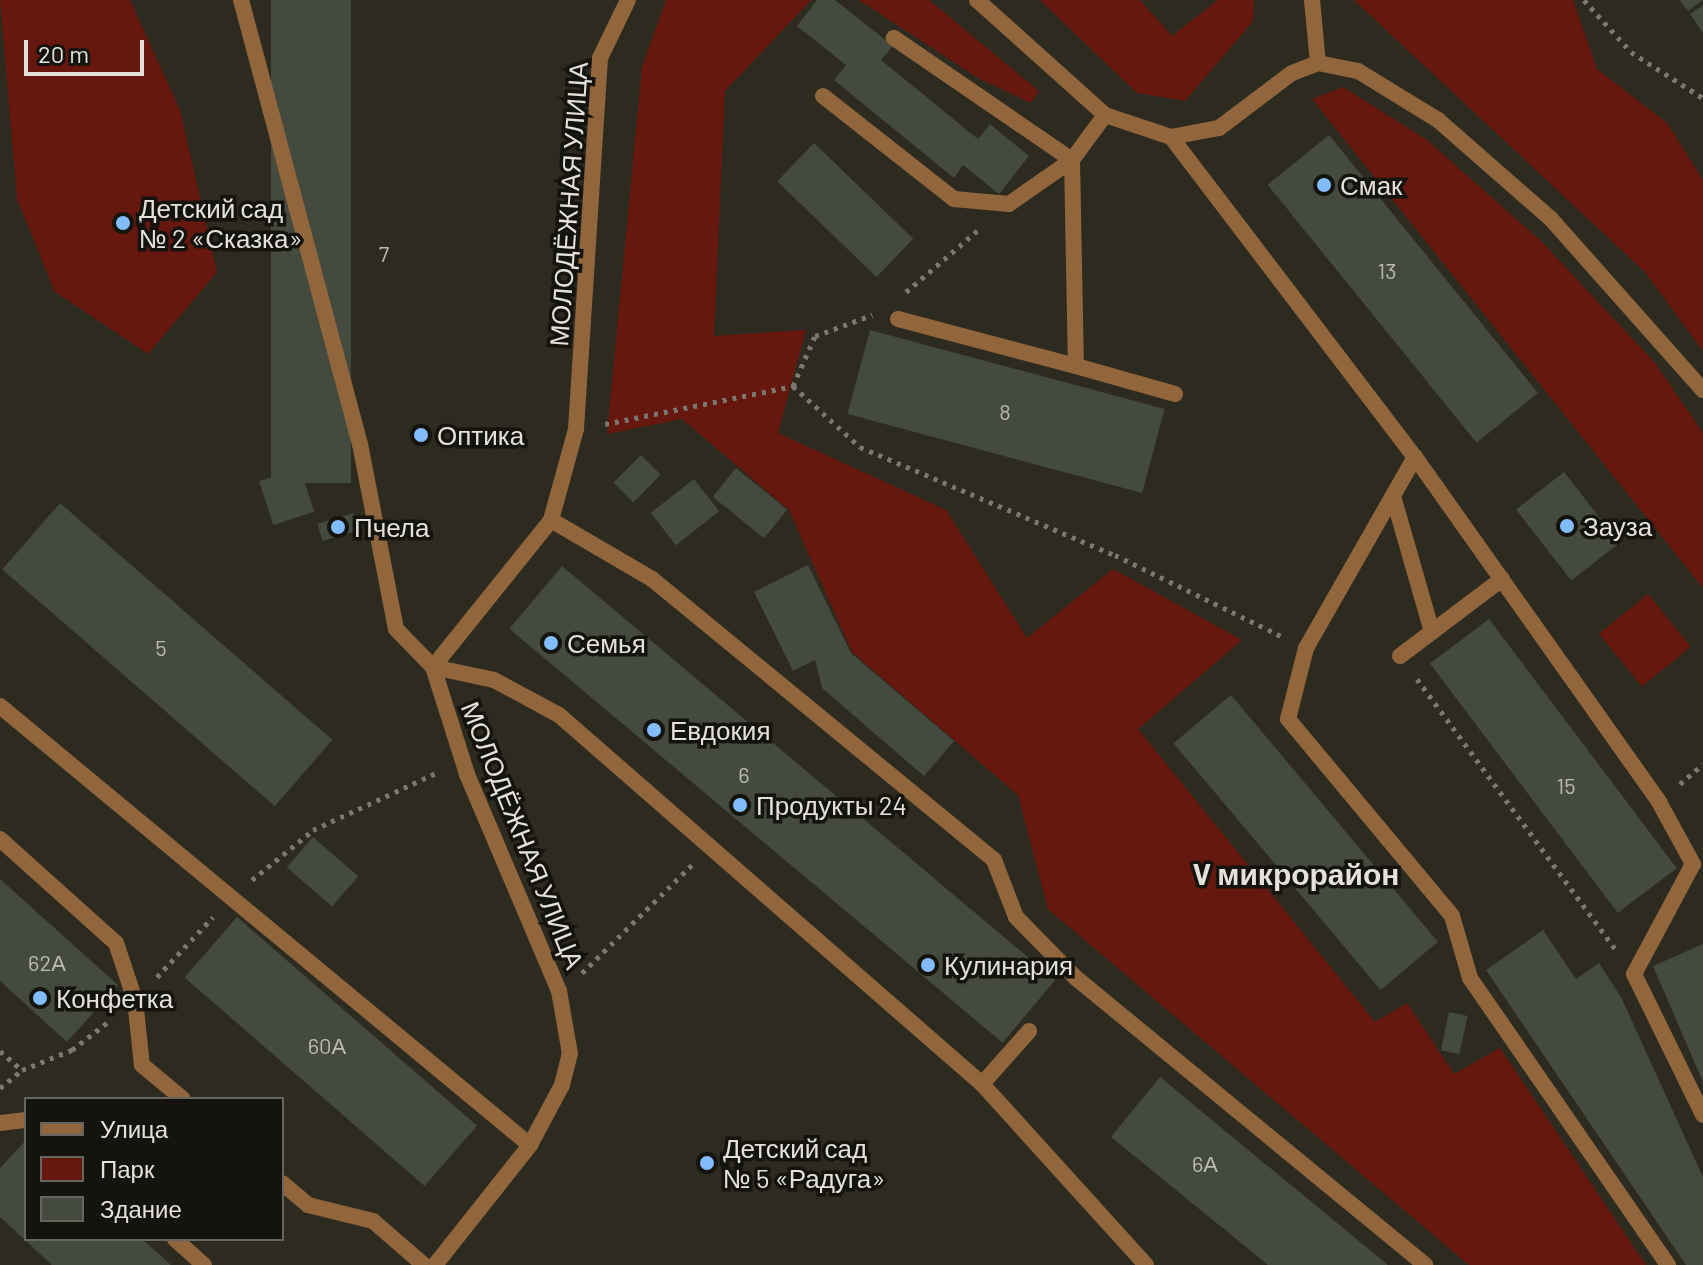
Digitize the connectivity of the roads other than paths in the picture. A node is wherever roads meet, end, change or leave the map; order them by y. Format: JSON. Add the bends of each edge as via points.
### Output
{"nodes":[{"id":1,"x":241,"y":0,"type":"edge"},
{"id":2,"x":628,"y":0,"type":"edge"},
{"id":3,"x":977,"y":0,"type":"edge"},
{"id":4,"x":1312,"y":0,"type":"edge"},
{"id":5,"x":894,"y":38,"type":"dead end"},
{"id":6,"x":1318,"y":63,"type":"junction"},
{"id":7,"x":823,"y":96,"type":"dead end"},
{"id":8,"x":1105,"y":115,"type":"junction"},
{"id":9,"x":1171,"y":137,"type":"junction"},
{"id":10,"x":1072,"y":160,"type":"junction"},
{"id":11,"x":898,"y":319,"type":"dead end"},
{"id":12,"x":1076,"y":366,"type":"junction"},
{"id":13,"x":1703,"y":390,"type":"edge"},
{"id":14,"x":1175,"y":394,"type":"dead end"},
{"id":15,"x":1415,"y":457,"type":"junction"},
{"id":16,"x":1393,"y":496,"type":"junction"},
{"id":17,"x":551,"y":520,"type":"junction"},
{"id":18,"x":1502,"y":579,"type":"junction"},
{"id":19,"x":1432,"y":632,"type":"junction"},
{"id":20,"x":1400,"y":656,"type":"road end"},
{"id":21,"x":433,"y":667,"type":"junction"},
{"id":22,"x":0,"y":706,"type":"edge"},
{"id":23,"x":0,"y":839,"type":"edge"},
{"id":24,"x":1029,"y":1031,"type":"dead end"},
{"id":25,"x":982,"y":1084,"type":"junction"},
{"id":26,"x":181,"y":1097,"type":"edge"},
{"id":27,"x":1703,"y":1115,"type":"edge"},
{"id":28,"x":24,"y":1120,"type":"edge"},
{"id":29,"x":0,"y":1123,"type":"edge"},
{"id":30,"x":530,"y":1145,"type":"junction"},
{"id":31,"x":284,"y":1185,"type":"edge"},
{"id":32,"x":177,"y":1241,"type":"edge"},
{"id":33,"x":204,"y":1265,"type":"edge"},
{"id":34,"x":424,"y":1265,"type":"edge"},
{"id":35,"x":435,"y":1265,"type":"edge"},
{"id":36,"x":1146,"y":1265,"type":"edge"},
{"id":37,"x":1425,"y":1265,"type":"edge"},
{"id":38,"x":1668,"y":1265,"type":"edge"}],
"edges":[{"from":1,"to":21,"type":"street","via":[[360,444],[396,629]]},
{"from":2,"to":17,"type":"street","name":"МОЛОДЁЖНАЯ УЛИЦА","via":[[600,58],[576,429]]},
{"from":3,"to":8,"type":"street"},
{"from":4,"to":6,"type":"street"},
{"from":5,"to":10,"type":"street"},
{"from":6,"to":9,"type":"street","via":[[1292,73],[1219,128]]},
{"from":6,"to":13,"type":"street","via":[[1358,71],[1438,120],[1551,219]]},
{"from":7,"to":10,"type":"street","via":[[954,199],[1009,204]]},
{"from":8,"to":9,"type":"street"},
{"from":8,"to":10,"type":"street"},
{"from":9,"to":15,"type":"street"},
{"from":10,"to":12,"type":"street"},
{"from":11,"to":12,"type":"street"},
{"from":12,"to":14,"type":"street"},
{"from":15,"to":16,"type":"street"},
{"from":15,"to":18,"type":"street"},
{"from":16,"to":19,"type":"street"},
{"from":16,"to":38,"type":"street","via":[[1306,648],[1288,719],[1452,916],[1470,978]]},
{"from":17,"to":21,"type":"street","name":"МОЛОДЁЖНАЯ УЛИЦА"},
{"from":17,"to":37,"type":"street","via":[[652,579],[994,860],[1016,917],[1076,978]]},
{"from":18,"to":19,"type":"street"},
{"from":18,"to":27,"type":"street","via":[[1659,802],[1693,864],[1634,974]]},
{"from":19,"to":20,"type":"street"},
{"from":21,"to":25,"type":"street","via":[[494,680],[559,715]]},
{"from":21,"to":30,"type":"street","name":"МОЛОДЁЖНАЯ УЛИЦА","via":[[467,774],[568,1022],[562,1085]]},
{"from":22,"to":30,"type":"street"},
{"from":23,"to":26,"type":"street","via":[[116,943],[135,1000],[142,1065]]},
{"from":24,"to":25,"type":"street"},
{"from":25,"to":36,"type":"street"},
{"from":28,"to":29,"type":"street"},
{"from":30,"to":35,"type":"street","name":"МОЛОДЁЖНАЯ УЛИЦА"},
{"from":31,"to":34,"type":"street","via":[[308,1205],[373,1221]]},
{"from":32,"to":33,"type":"street"}]}
